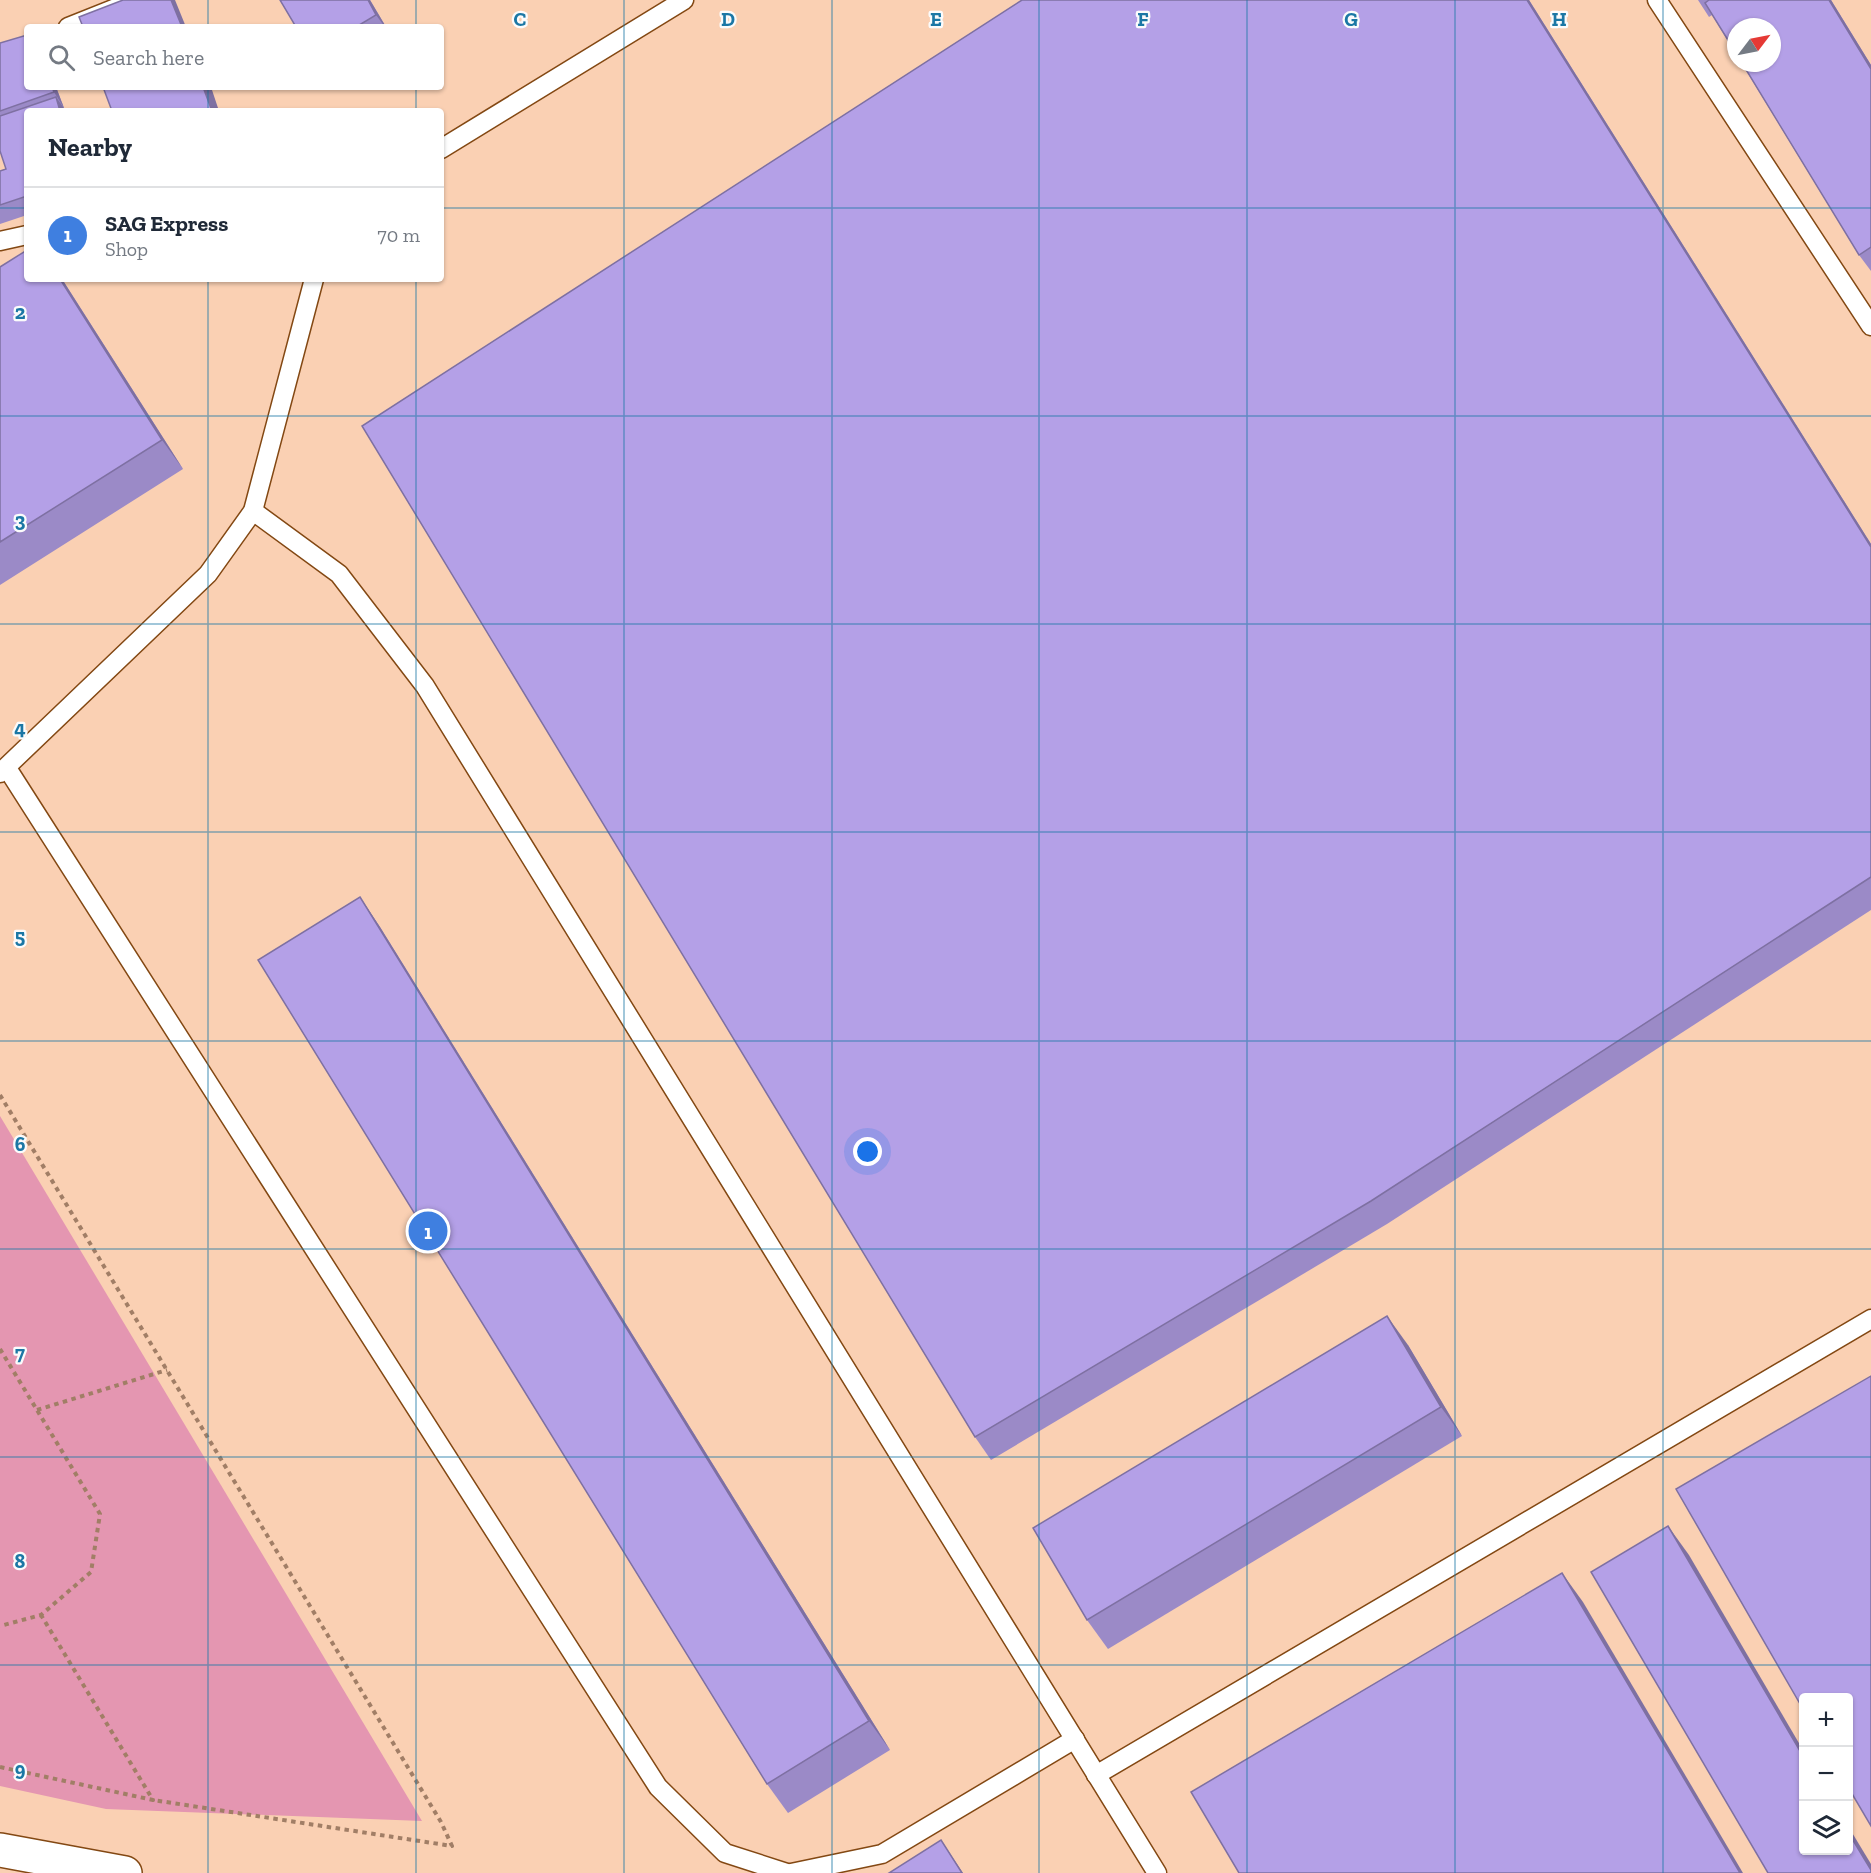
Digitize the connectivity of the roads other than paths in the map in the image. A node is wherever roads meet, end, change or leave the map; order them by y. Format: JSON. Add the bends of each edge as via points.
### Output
{"nodes":[{"id":1,"x":136,"y":0,"type":"edge"},
{"id":2,"x":684,"y":0,"type":"edge"},
{"id":3,"x":1657,"y":0,"type":"edge"},
{"id":4,"x":76,"y":24,"type":"edge"},
{"id":5,"x":444,"y":147,"type":"edge"},
{"id":6,"x":24,"y":236,"type":"edge"},
{"id":7,"x":0,"y":241,"type":"edge"},
{"id":8,"x":313,"y":282,"type":"edge"},
{"id":9,"x":1871,"y":326,"type":"edge"},
{"id":10,"x":253,"y":511,"type":"junction"},
{"id":11,"x":4,"y":770,"type":"edge"},
{"id":12,"x":1871,"y":1319,"type":"edge"},
{"id":13,"x":1075,"y":1739,"type":"junction"},
{"id":14,"x":1096,"y":1775,"type":"junction"},
{"id":15,"x":0,"y":1850,"type":"edge"},
{"id":16,"x":125,"y":1873,"type":"edge"},
{"id":17,"x":789,"y":1873,"type":"edge"},
{"id":18,"x":1157,"y":1873,"type":"edge"}],
"edges":[{"from":1,"to":4,"type":"lane"},
{"from":2,"to":5,"type":"lane"},
{"from":3,"to":9,"type":"lane"},
{"from":6,"to":7,"type":"lane"},
{"from":8,"to":10,"type":"lane"},
{"from":10,"to":11,"type":"lane","via":[[208,574]]},
{"from":10,"to":13,"type":"lane","via":[[339,574],[425,686]]},
{"from":11,"to":17,"type":"lane","via":[[658,1787],[725,1853]]},
{"from":12,"to":14,"type":"lane"},
{"from":13,"to":14,"type":"lane"},
{"from":13,"to":17,"type":"lane","via":[[882,1854]]},
{"from":14,"to":18,"type":"lane"},
{"from":15,"to":16,"type":"street"}]}
